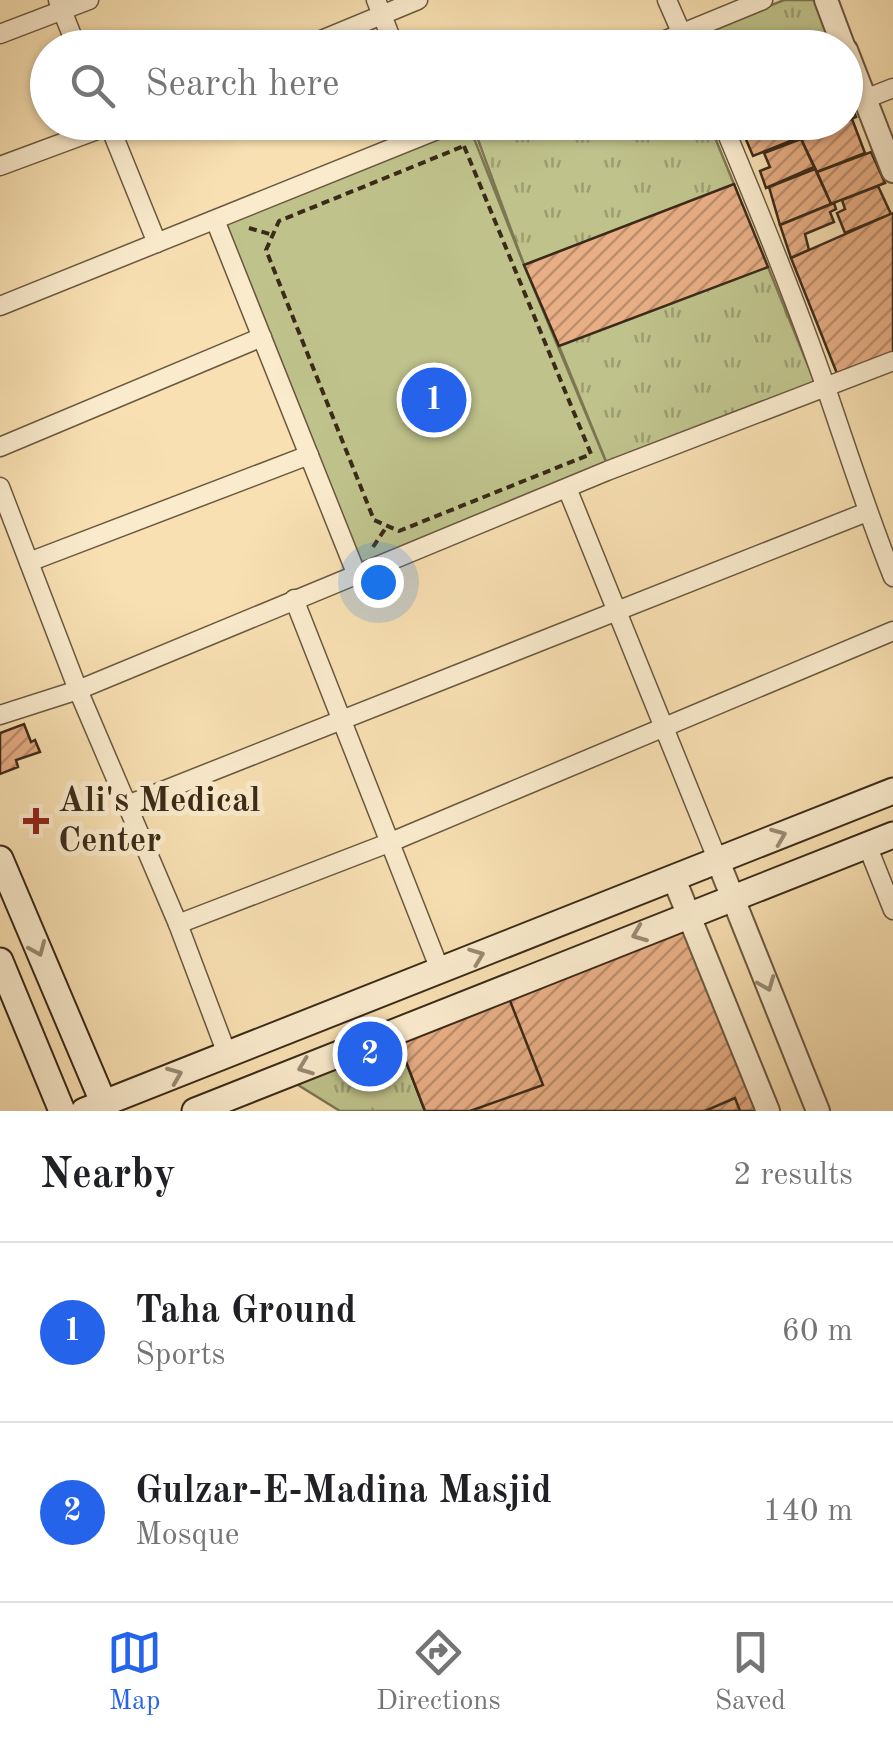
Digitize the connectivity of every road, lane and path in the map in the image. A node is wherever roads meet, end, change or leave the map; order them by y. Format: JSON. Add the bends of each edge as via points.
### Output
{"nodes":[{"id":1,"x":89,"y":0,"type":"edge"},
{"id":2,"x":418,"y":0,"type":"edge"},
{"id":3,"x":667,"y":0,"type":"edge"},
{"id":4,"x":763,"y":0,"type":"edge"},
{"id":5,"x":826,"y":0,"type":"edge"},
{"id":6,"x":60,"y":5,"type":"edge"},
{"id":7,"x":379,"y":8,"type":"edge"},
{"id":8,"x":70,"y":30,"type":"edge"},
{"id":9,"x":337,"y":30,"type":"edge"},
{"id":10,"x":680,"y":30,"type":"edge"},
{"id":11,"x":704,"y":30,"type":"edge"},
{"id":12,"x":838,"y":30,"type":"edge"},
{"id":13,"x":0,"y":34,"type":"edge"},
{"id":14,"x":893,"y":88,"type":"edge"},
{"id":15,"x":863,"y":94,"type":"edge"},
{"id":16,"x":865,"y":99,"type":"junction"},
{"id":17,"x":69,"y":140,"type":"edge"},
{"id":18,"x":117,"y":140,"type":"edge"},
{"id":19,"x":400,"y":140,"type":"edge"},
{"id":20,"x":730,"y":140,"type":"edge"},
{"id":21,"x":0,"y":166,"type":"edge"},
{"id":22,"x":893,"y":170,"type":"edge"},
{"id":23,"x":215,"y":220,"type":"junction"},
{"id":24,"x":157,"y":243,"type":"junction"},
{"id":25,"x":0,"y":306,"type":"edge"},
{"id":26,"x":262,"y":337,"type":"junction"},
{"id":27,"x":893,"y":362,"type":"edge"},
{"id":28,"x":826,"y":387,"type":"junction"},
{"id":29,"x":0,"y":447,"type":"edge"},
{"id":30,"x":590,"y":454,"type":"joint"},
{"id":31,"x":309,"y":455,"type":"junction"},
{"id":32,"x":0,"y":487,"type":"edge"},
{"id":33,"x":567,"y":488,"type":"junction"},
{"id":34,"x":867,"y":512,"type":"junction"},
{"id":35,"x":29,"y":562,"type":"junction"},
{"id":36,"x":356,"y":573,"type":"junction"},
{"id":37,"x":893,"y":577,"type":"edge"},
{"id":38,"x":294,"y":599,"type":"junction"},
{"id":39,"x":618,"y":612,"type":"junction"},
{"id":40,"x":893,"y":631,"type":"edge"},
{"id":41,"x":78,"y":690,"type":"junction"},
{"id":42,"x":0,"y":716,"type":"edge"},
{"id":43,"x":341,"y":719,"type":"junction"},
{"id":44,"x":664,"y":726,"type":"junction"},
{"id":45,"x":893,"y":791,"type":"edge"},
{"id":46,"x":127,"y":806,"type":"junction"},
{"id":47,"x":893,"y":834,"type":"edge"},
{"id":48,"x":391,"y":842,"type":"junction"},
{"id":49,"x":867,"y":845,"type":"junction"},
{"id":50,"x":0,"y":859,"type":"edge"},
{"id":51,"x":718,"y":861,"type":"junction"},
{"id":52,"x":674,"y":878,"type":"junction"},
{"id":53,"x":737,"y":909,"type":"junction"},
{"id":54,"x":893,"y":910,"type":"edge"},
{"id":55,"x":688,"y":915,"type":"junction"},
{"id":56,"x":178,"y":924,"type":"junction"},
{"id":57,"x":698,"y":940,"type":"junction"},
{"id":58,"x":0,"y":961,"type":"edge"},
{"id":59,"x":440,"y":970,"type":"junction"},
{"id":60,"x":227,"y":1054,"type":"junction"},
{"id":61,"x":142,"y":1100,"type":"edge"},
{"id":62,"x":94,"y":1107,"type":"edge"},
{"id":63,"x":62,"y":1111,"type":"edge"},
{"id":64,"x":195,"y":1111,"type":"edge"},
{"id":65,"x":768,"y":1111,"type":"edge"},
{"id":66,"x":818,"y":1111,"type":"edge"}],
"edges":[{"from":1,"to":6,"type":"street"},
{"from":2,"to":7,"type":"street"},
{"from":3,"to":10,"type":"street"},
{"from":4,"to":11,"type":"street"},
{"from":5,"to":12,"type":"street"},
{"from":6,"to":8,"type":"street"},
{"from":6,"to":13,"type":"street"},
{"from":7,"to":9,"type":"street"},
{"from":14,"to":16,"type":"street"},
{"from":15,"to":16,"type":"street"},
{"from":16,"to":22,"type":"street"},
{"from":17,"to":21,"type":"street"},
{"from":18,"to":24,"type":"street"},
{"from":19,"to":23,"type":"street"},
{"from":20,"to":28,"type":"street"},
{"from":23,"to":24,"type":"street"},
{"from":23,"to":26,"type":"street"},
{"from":24,"to":25,"type":"street"},
{"from":26,"to":29,"type":"street"},
{"from":26,"to":31,"type":"street"},
{"from":27,"to":28,"type":"street"},
{"from":28,"to":33,"type":"street"},
{"from":28,"to":34,"type":"street"},
{"from":30,"to":30,"type":"path","via":[[398,531],[374,520],[266,250],[279,221],[464,146]]},
{"from":31,"to":35,"type":"street"},
{"from":31,"to":36,"type":"street"},
{"from":32,"to":35,"type":"street"},
{"from":33,"to":36,"type":"street"},
{"from":33,"to":39,"type":"street"},
{"from":34,"to":37,"type":"street"},
{"from":34,"to":39,"type":"street"},
{"from":35,"to":41,"type":"street"},
{"from":36,"to":38,"type":"street"},
{"from":38,"to":41,"type":"street"},
{"from":38,"to":43,"type":"street"},
{"from":39,"to":43,"type":"street"},
{"from":39,"to":44,"type":"street"},
{"from":40,"to":44,"type":"street"},
{"from":41,"to":42,"type":"street"},
{"from":41,"to":46,"type":"street"},
{"from":43,"to":46,"type":"street"},
{"from":43,"to":48,"type":"street"},
{"from":44,"to":48,"type":"street"},
{"from":44,"to":51,"type":"street"},
{"from":51,"to":45,"type":"main road","one_way":true},
{"from":46,"to":56,"type":"street"},
{"from":47,"to":49,"type":"main road"},
{"from":48,"to":56,"type":"street"},
{"from":48,"to":59,"type":"street"},
{"from":49,"to":53,"type":"main road"},
{"from":49,"to":54,"type":"street"},
{"from":50,"to":62,"type":"main road","one_way":true},
{"from":51,"to":52,"type":"main road"},
{"from":51,"to":53,"type":"street"},
{"from":52,"to":55,"type":"street"},
{"from":59,"to":52,"type":"main road","one_way":true},
{"from":53,"to":55,"type":"main road"},
{"from":53,"to":57,"type":"street","via":[[709,919]]},
{"from":53,"to":66,"type":"street","one_way":true},
{"from":55,"to":57,"type":"street"},
{"from":55,"to":64,"type":"main road","one_way":true},
{"from":56,"to":60,"type":"street"},
{"from":57,"to":65,"type":"street"},
{"from":58,"to":63,"type":"main road"},
{"from":59,"to":60,"type":"main road"},
{"from":61,"to":60,"type":"main road","one_way":true},
{"from":61,"to":62,"type":"main road"}]}
